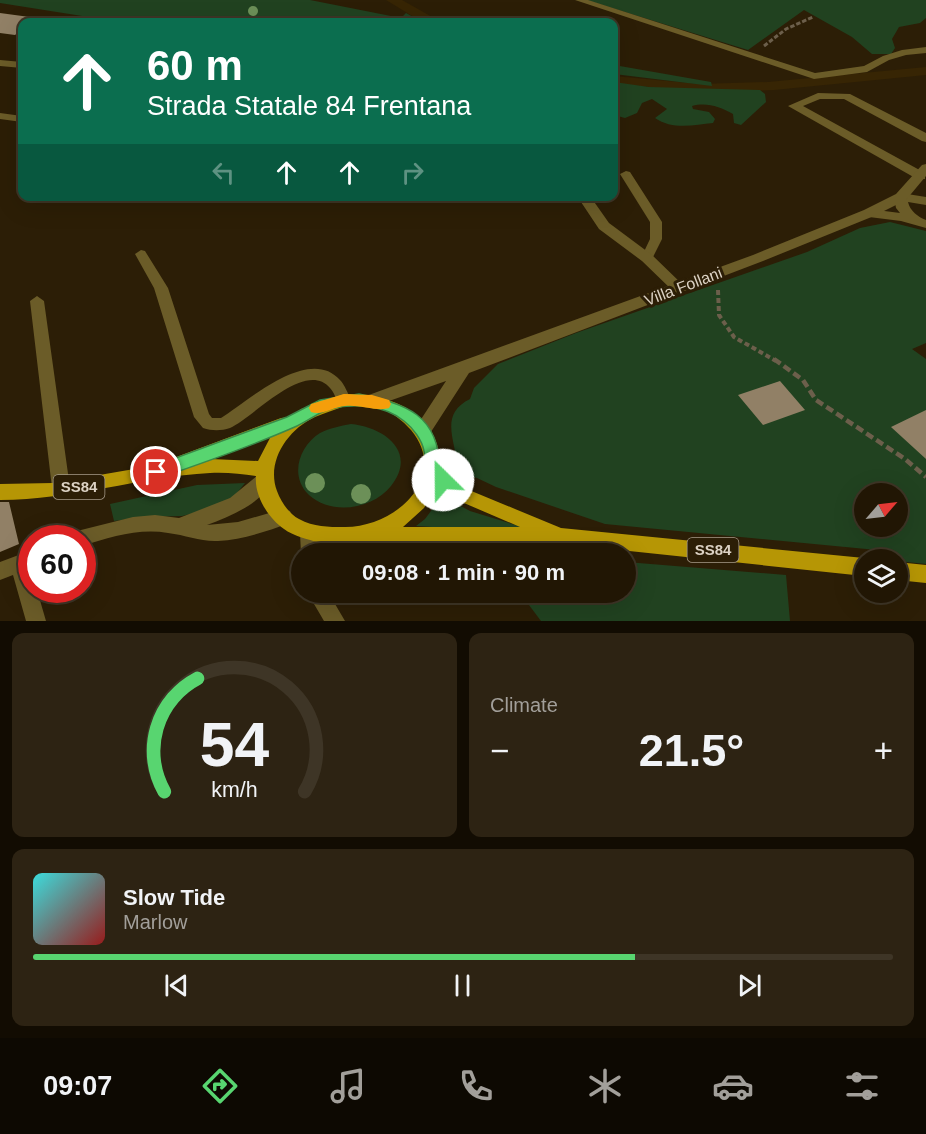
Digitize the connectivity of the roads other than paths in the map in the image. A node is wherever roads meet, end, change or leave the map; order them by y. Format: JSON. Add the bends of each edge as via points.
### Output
{"nodes":[{"id":1,"x":579,"y":0,"type":"edge"},
{"id":2,"x":926,"y":50,"type":"edge"},
{"id":3,"x":0,"y":63,"type":"edge"},
{"id":4,"x":18,"y":65,"type":"edge"},
{"id":5,"x":0,"y":116,"type":"edge"},
{"id":6,"x":18,"y":118,"type":"edge"},
{"id":7,"x":926,"y":138,"type":"edge"},
{"id":8,"x":626,"y":174,"type":"dead end"},
{"id":9,"x":923,"y":178,"type":"edge"},
{"id":10,"x":901,"y":197,"type":"junction"},
{"id":11,"x":586,"y":201,"type":"edge"},
{"id":12,"x":926,"y":201,"type":"edge"},
{"id":13,"x":869,"y":213,"type":"junction"},
{"id":14,"x":921,"y":222,"type":"edge"},
{"id":15,"x":141,"y":254,"type":"dead end"},
{"id":16,"x":647,"y":258,"type":"junction"},
{"id":17,"x":678,"y":288,"type":"junction"},
{"id":18,"x":36,"y":301,"type":"dead end"},
{"id":19,"x":463,"y":369,"type":"junction"},
{"id":20,"x":344,"y":400,"type":"junction"},
{"id":21,"x":372,"y":401,"type":"junction"},
{"id":22,"x":292,"y":421,"type":"junction"},
{"id":23,"x":423,"y":430,"type":"junction"},
{"id":24,"x":156,"y":472,"type":"junction"},
{"id":25,"x":432,"y":473,"type":"junction"},
{"id":26,"x":264,"y":474,"type":"junction"},
{"id":27,"x":62,"y":489,"type":"junction"},
{"id":28,"x":0,"y":492,"type":"edge"},
{"id":29,"x":283,"y":517,"type":"junction"},
{"id":30,"x":180,"y":526,"type":"junction"},
{"id":31,"x":96,"y":533,"type":"edge"},
{"id":32,"x":309,"y":533,"type":"junction"},
{"id":33,"x":369,"y":535,"type":"junction"},
{"id":34,"x":563,"y":536,"type":"junction"},
{"id":35,"x":310,"y":543,"type":"edge"},
{"id":36,"x":18,"y":564,"type":"edge"},
{"id":37,"x":854,"y":566,"type":"edge"},
{"id":38,"x":0,"y":572,"type":"edge"},
{"id":39,"x":908,"y":572,"type":"edge"},
{"id":40,"x":926,"y":574,"type":"edge"},
{"id":41,"x":33,"y":603,"type":"edge"},
{"id":42,"x":324,"y":603,"type":"edge"},
{"id":43,"x":36,"y":621,"type":"edge"},
{"id":44,"x":335,"y":621,"type":"edge"}],
"edges":[{"from":1,"to":2,"type":"lane","via":[[814,76],[867,69],[886,58]]},
{"from":3,"to":4,"type":"street"},
{"from":5,"to":6,"type":"street"},
{"from":7,"to":9,"type":"street","via":[[846,96],[818,96],[794,106]]},
{"from":8,"to":16,"type":"lane","via":[[656,222],[656,239]]},
{"from":9,"to":10,"type":"street","name":"Villa Follani"},
{"from":10,"to":12,"type":"street"},
{"from":10,"to":13,"type":"street","name":"Villa Follani"},
{"from":10,"to":14,"type":"street","via":[[903,208]]},
{"from":11,"to":16,"type":"street","via":[[604,226]]},
{"from":13,"to":14,"type":"street"},
{"from":13,"to":17,"type":"street","name":"Villa Follani"},
{"from":15,"to":20,"type":"lane","via":[[161,288],[202,417],[208,424],[223,424],[311,372],[329,376],[339,386]]},
{"from":16,"to":17,"type":"street"},
{"from":17,"to":19,"type":"street","name":"Villa Follani"},
{"from":18,"to":27,"type":"street"},
{"from":19,"to":21,"type":"street","name":"Villa Follani"},
{"from":19,"to":23,"type":"street"},
{"from":20,"to":21,"type":"main road","number":"SS84"},
{"from":20,"to":22,"type":"main road","number":"SS84"},
{"from":21,"to":23,"type":"main road","number":"SS84","via":[[401,412]]},
{"from":22,"to":24,"type":"main road","number":"SS84"},
{"from":22,"to":26,"type":"main road","number":"SS84","via":[[269,452]]},
{"from":23,"to":25,"type":"main road","via":[[432,451]]},
{"from":24,"to":26,"type":"main road","number":"SS84","via":[[211,465]]},
{"from":24,"to":27,"type":"main road","number":"SS84"},
{"from":25,"to":33,"type":"main road","number":"SS84","via":[[412,510],[393,525]]},
{"from":25,"to":34,"type":"main road","number":"SS84","via":[[470,498]]},
{"from":26,"to":29,"type":"main road","number":"SS84","via":[[270,500]]},
{"from":26,"to":30,"type":"street","via":[[252,494],[233,507]]},
{"from":27,"to":28,"type":"main road","number":"SS84"},
{"from":29,"to":30,"type":"street","via":[[213,534]]},
{"from":29,"to":32,"type":"main road","number":"SS84"},
{"from":30,"to":31,"type":"street","via":[[117,526]]},
{"from":32,"to":33,"type":"main road","number":"SS84","via":[[339,538]]},
{"from":32,"to":35,"type":"street"},
{"from":33,"to":34,"type":"main road","number":"SS84"},
{"from":34,"to":37,"type":"main road","number":"SS84"},
{"from":36,"to":38,"type":"street"},
{"from":39,"to":40,"type":"main road"},
{"from":41,"to":43,"type":"street"},
{"from":42,"to":44,"type":"street"}]}
